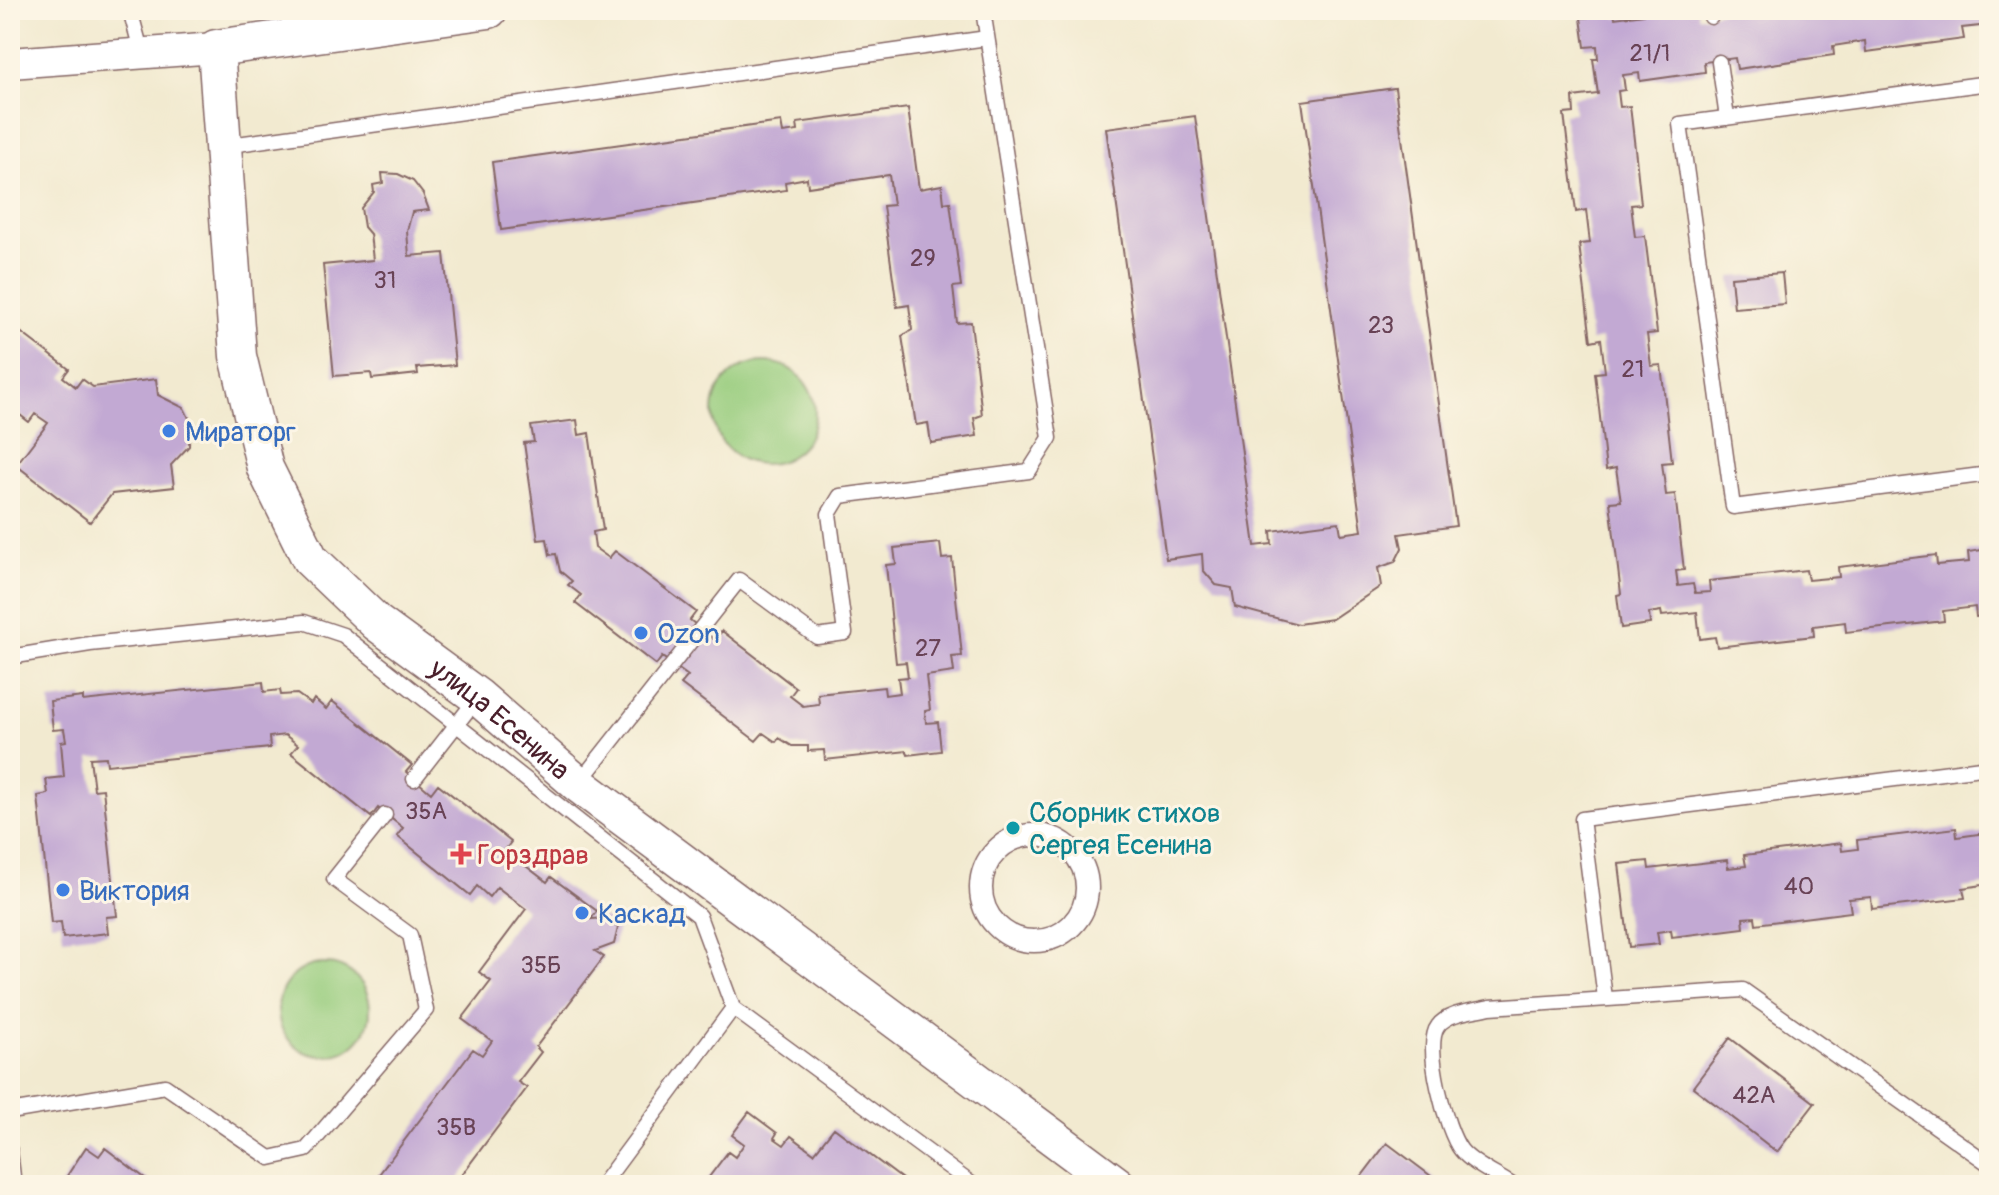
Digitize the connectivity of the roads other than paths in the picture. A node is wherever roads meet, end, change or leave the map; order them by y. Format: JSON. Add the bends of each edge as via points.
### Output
{"nodes":[{"id":1,"x":130,"y":10,"type":"edge"},
{"id":2,"x":489,"y":10,"type":"edge"},
{"id":3,"x":983,"y":10,"type":"edge"},
{"id":4,"x":987,"y":38,"type":"junction"},
{"id":5,"x":216,"y":48,"type":"junction"},
{"id":6,"x":142,"y":54,"type":"junction"},
{"id":7,"x":1719,"y":62,"type":"dead end"},
{"id":8,"x":10,"y":63,"type":"edge"},
{"id":9,"x":1989,"y":83,"type":"edge"},
{"id":10,"x":1727,"y":118,"type":"junction"},
{"id":11,"x":223,"y":146,"type":"junction"},
{"id":12,"x":1989,"y":474,"type":"edge"},
{"id":13,"x":10,"y":657,"type":"edge"},
{"id":14,"x":478,"y":697,"type":"junction"},
{"id":15,"x":455,"y":726,"type":"junction"},
{"id":16,"x":1989,"y":767,"type":"edge"},
{"id":17,"x":414,"y":779,"type":"dead end"},
{"id":18,"x":578,"y":784,"type":"junction"},
{"id":19,"x":385,"y":815,"type":"dead end"},
{"id":20,"x":982,"y":882,"type":"joint"},
{"id":21,"x":1605,"y":998,"type":"junction"},
{"id":22,"x":733,"y":1008,"type":"junction"},
{"id":23,"x":10,"y":1112,"type":"edge"},
{"id":24,"x":10,"y":1151,"type":"edge"},
{"id":25,"x":1989,"y":1164,"type":"edge"},
{"id":26,"x":14,"y":1185,"type":"edge"},
{"id":27,"x":602,"y":1185,"type":"edge"},
{"id":28,"x":973,"y":1185,"type":"edge"},
{"id":29,"x":1117,"y":1185,"type":"edge"},
{"id":30,"x":1512,"y":1185,"type":"edge"}],
"edges":[{"from":1,"to":6,"type":"lane"},
{"from":2,"to":5,"type":"street"},
{"from":3,"to":4,"type":"lane"},
{"from":4,"to":11,"type":"lane"},
{"from":4,"to":18,"type":"lane","via":[[1050,438],[1029,471],[840,496],[829,514],[845,633],[817,637],[739,580]]},
{"from":5,"to":6,"type":"street"},
{"from":5,"to":11,"type":"street","name":"улица Есенина"},
{"from":6,"to":8,"type":"street"},
{"from":7,"to":10,"type":"lane"},
{"from":9,"to":10,"type":"lane"},
{"from":10,"to":12,"type":"lane","via":[[1680,124],[1733,507]]},
{"from":11,"to":14,"type":"street","name":"улица Есенина","via":[[238,356],[265,468],[310,559],[377,623]]},
{"from":13,"to":15,"type":"lane","via":[[304,622],[343,635]]},
{"from":14,"to":15,"type":"lane"},
{"from":14,"to":18,"type":"street","name":"улица Есенина"},
{"from":15,"to":17,"type":"lane"},
{"from":15,"to":22,"type":"lane","via":[[699,916]]},
{"from":16,"to":21,"type":"lane","via":[[1582,819]]},
{"from":18,"to":29,"type":"street","name":"улица Есенина"},
{"from":19,"to":23,"type":"lane","via":[[334,879],[410,935],[426,1010],[306,1150],[270,1158],[165,1086]]},
{"from":20,"to":20,"type":"street","via":[[989,916],[1016,938],[1033,941],[1065,931],[1081,912],[1087,888],[1085,870],[1064,843],[1029,835],[997,850]]},
{"from":21,"to":25,"type":"lane","via":[[1743,990]]},
{"from":21,"to":30,"type":"lane","via":[[1490,1007],[1439,1024],[1432,1040],[1439,1090],[1461,1150]]},
{"from":22,"to":27,"type":"lane"},
{"from":22,"to":28,"type":"lane"},
{"from":24,"to":26,"type":"lane"}]}
